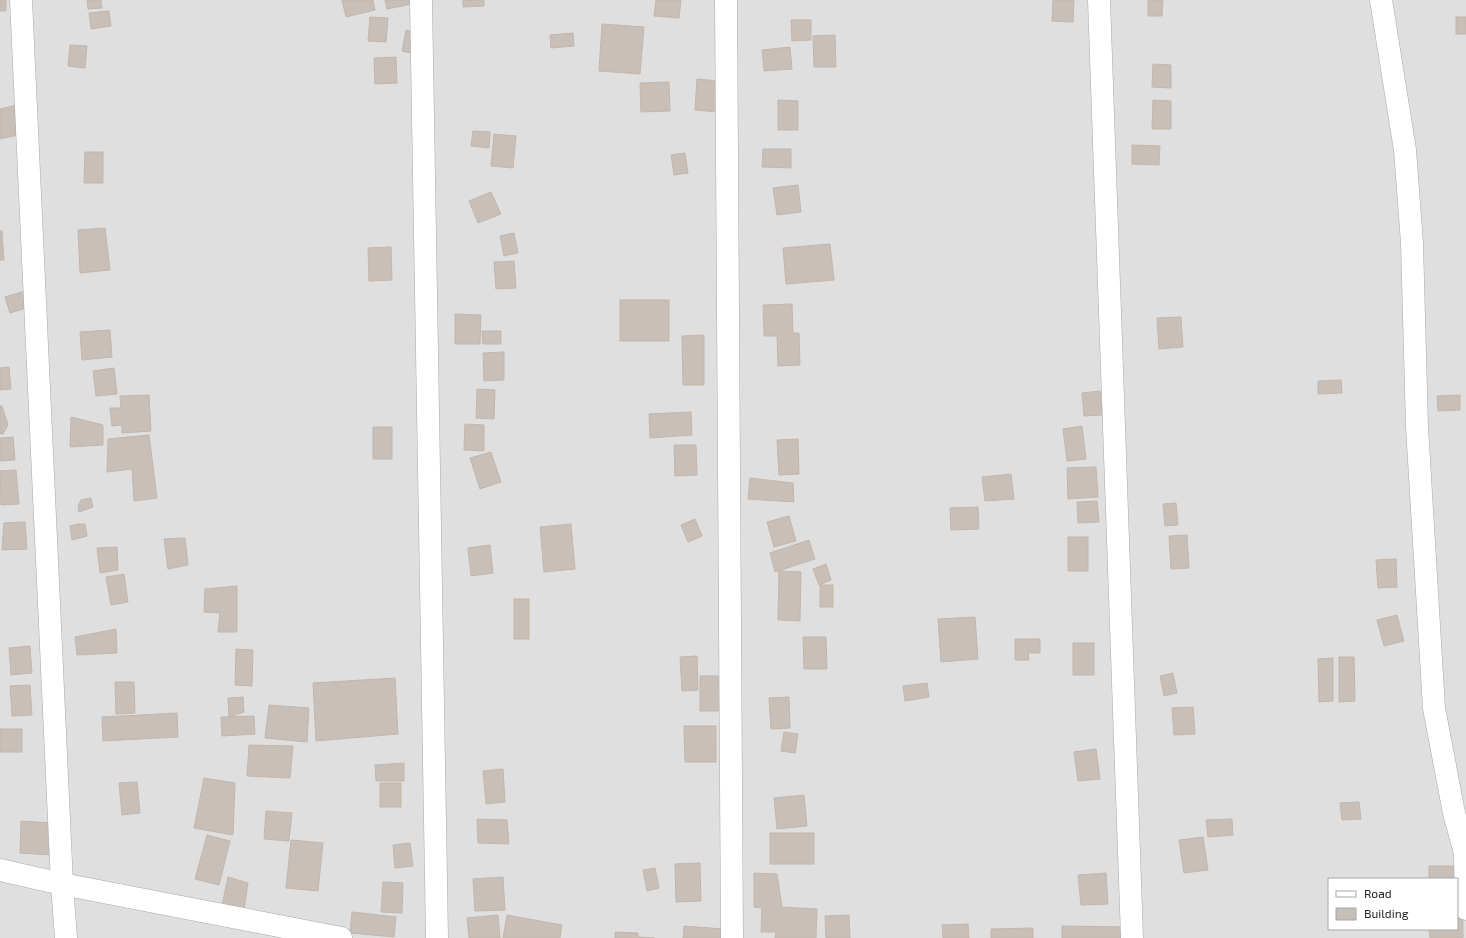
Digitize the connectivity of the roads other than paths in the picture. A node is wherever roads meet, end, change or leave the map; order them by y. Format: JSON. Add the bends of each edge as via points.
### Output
{"nodes":[{"id":1,"x":21,"y":0,"type":"edge"},
{"id":2,"x":421,"y":0,"type":"edge"},
{"id":3,"x":726,"y":0,"type":"edge"},
{"id":4,"x":1099,"y":0,"type":"edge"},
{"id":5,"x":1381,"y":0,"type":"edge"},
{"id":6,"x":0,"y":870,"type":"edge"},
{"id":7,"x":62,"y":884,"type":"junction"},
{"id":8,"x":1466,"y":910,"type":"edge"},
{"id":9,"x":66,"y":938,"type":"edge"},
{"id":10,"x":341,"y":938,"type":"edge"},
{"id":11,"x":437,"y":938,"type":"edge"},
{"id":12,"x":732,"y":938,"type":"edge"},
{"id":13,"x":1132,"y":938,"type":"edge"}],
"edges":[{"from":1,"to":7,"type":"street"},
{"from":2,"to":11,"type":"street"},
{"from":3,"to":12,"type":"street"},
{"from":4,"to":13,"type":"street"},
{"from":5,"to":8,"type":"street","via":[[1405,150],[1412,243],[1417,427],[1434,708],[1454,813],[1465,852]]},
{"from":6,"to":7,"type":"street"},
{"from":7,"to":9,"type":"street"},
{"from":7,"to":10,"type":"street"}]}
